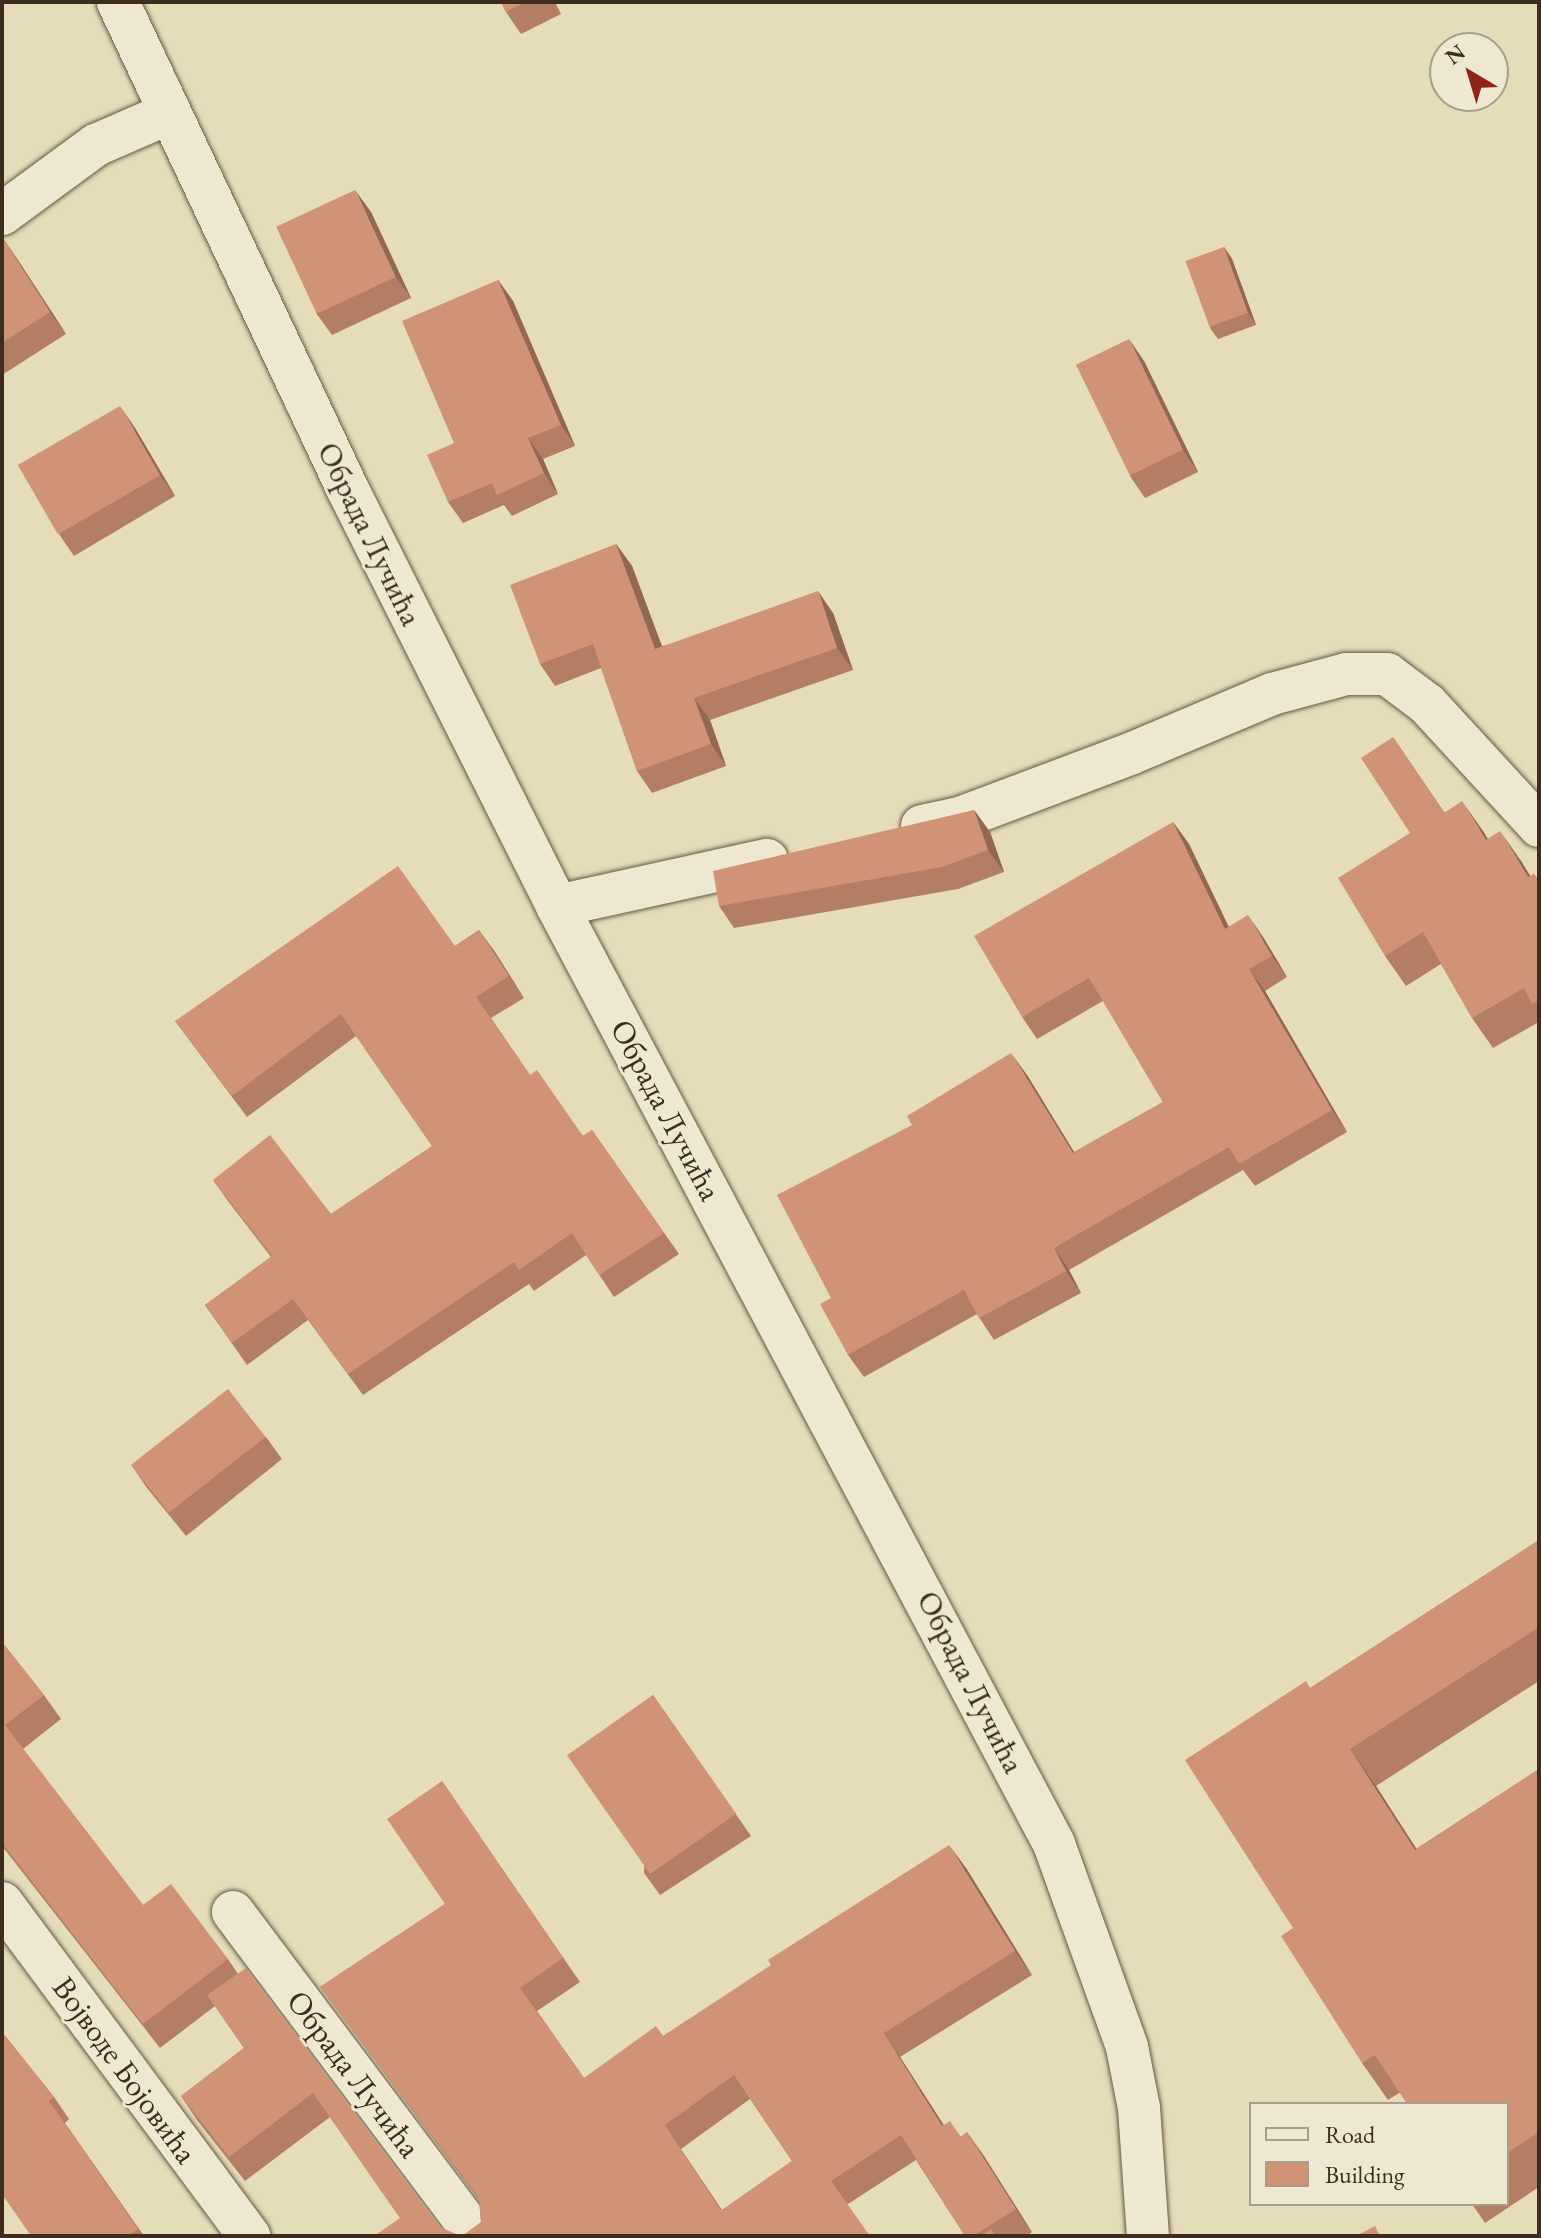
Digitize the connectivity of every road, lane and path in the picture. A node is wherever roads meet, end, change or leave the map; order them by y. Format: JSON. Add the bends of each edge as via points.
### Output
{"nodes":[{"id":1,"x":118,"y":2,"type":"edge"},
{"id":2,"x":167,"y":114,"type":"junction"},
{"id":3,"x":2,"y":214,"type":"edge"},
{"id":4,"x":1539,"y":826,"type":"edge"},
{"id":5,"x":882,"y":835,"type":"edge"},
{"id":6,"x":805,"y":852,"type":"edge"},
{"id":7,"x":557,"y":906,"type":"junction"},
{"id":8,"x":2,"y":1903,"type":"edge"},
{"id":9,"x":233,"y":1912,"type":"dead end"},
{"id":10,"x":249,"y":2236,"type":"edge"},
{"id":11,"x":476,"y":2236,"type":"edge"},
{"id":12,"x":1148,"y":2236,"type":"edge"}],
"edges":[{"from":1,"to":2,"type":"street","name":"Обрада Лучића"},
{"from":2,"to":3,"type":"street","via":[[96,145]]},
{"from":2,"to":7,"type":"street","name":"Обрада Лучића"},
{"from":4,"to":5,"type":"street","via":[[1427,704],[1387,674],[1346,674],[1272,694],[960,818]]},
{"from":6,"to":7,"type":"street"},
{"from":7,"to":12,"type":"street","name":"Обрада Лучића","via":[[1054,1844],[1127,2047],[1139,2108]]},
{"from":8,"to":10,"type":"street","name":"Војводе Бојовића"},
{"from":9,"to":11,"type":"street","name":"Обрада Лучића"}]}
